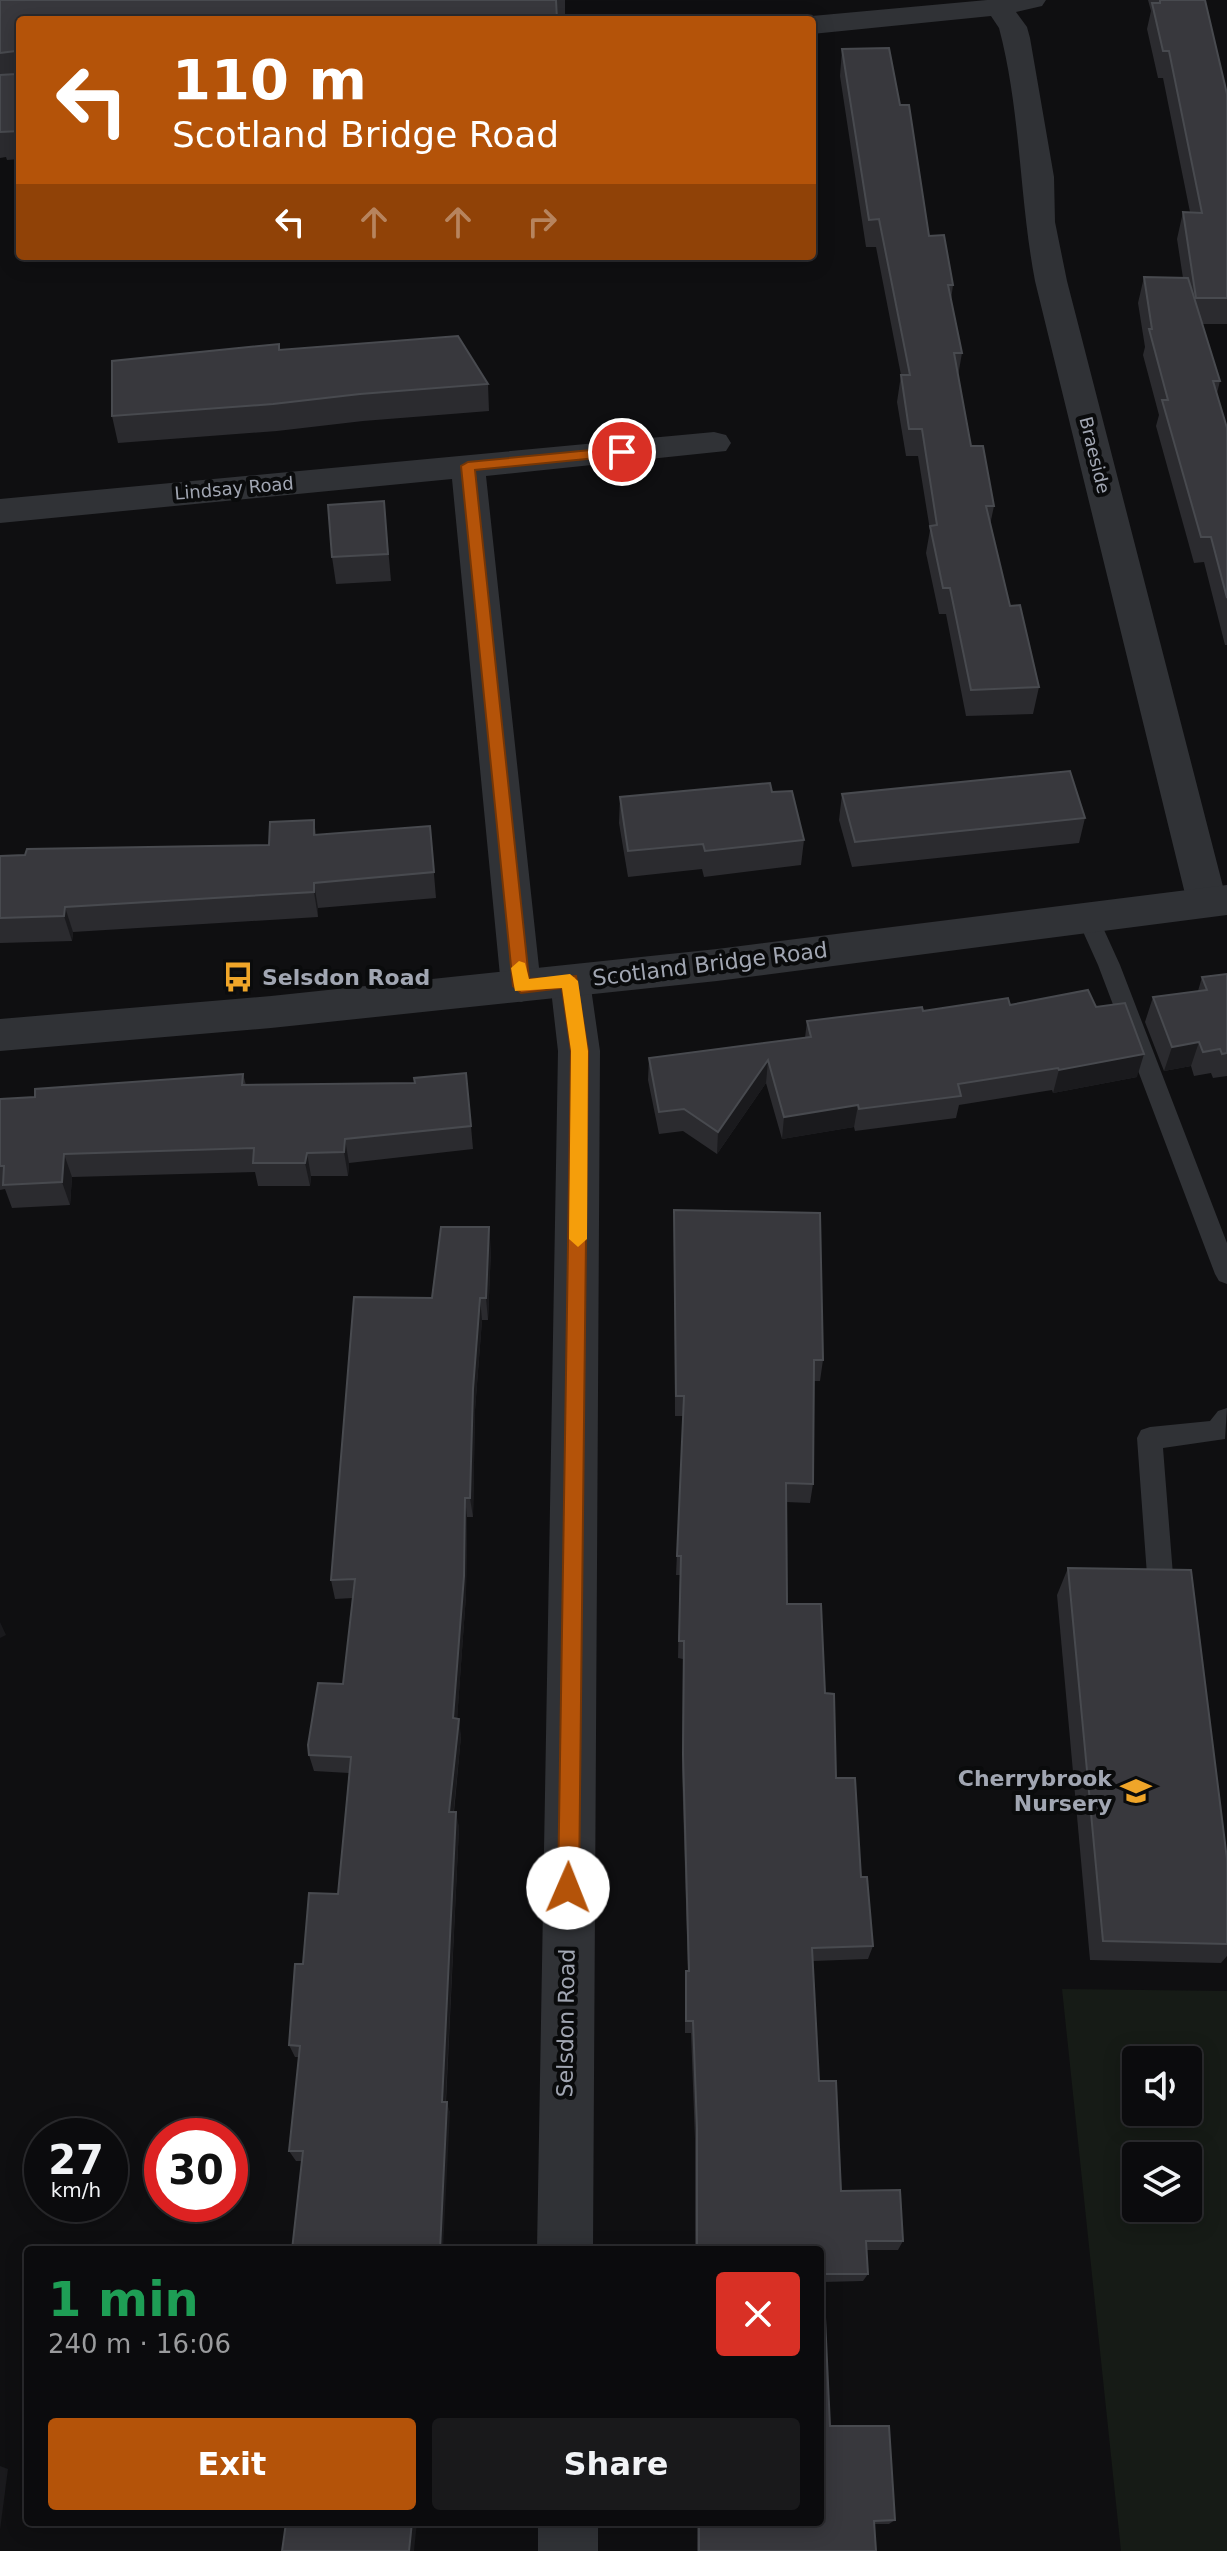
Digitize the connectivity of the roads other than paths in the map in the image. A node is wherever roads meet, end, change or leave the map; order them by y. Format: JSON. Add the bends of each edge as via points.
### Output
{"nodes":[{"id":1,"x":1032,"y":0,"type":"edge"},
{"id":2,"x":999,"y":8,"type":"junction"},
{"id":3,"x":816,"y":25,"type":"edge"},
{"id":4,"x":714,"y":443,"type":"dead end"},
{"id":5,"x":468,"y":466,"type":"junction"},
{"id":6,"x":0,"y":511,"type":"edge"},
{"id":7,"x":1217,"y":901,"type":"edge"},
{"id":8,"x":1087,"y":916,"type":"junction"},
{"id":9,"x":570,"y":981,"type":"junction"},
{"id":10,"x":521,"y":986,"type":"junction"},
{"id":11,"x":0,"y":1035,"type":"edge"},
{"id":12,"x":1227,"y":1274,"type":"edge"},
{"id":13,"x":1227,"y":1419,"type":"edge"},
{"id":14,"x":1160,"y":1575,"type":"edge"},
{"id":15,"x":565,"y":2246,"type":"edge"},
{"id":16,"x":568,"y":2526,"type":"edge"},
{"id":17,"x":568,"y":2551,"type":"edge"}],
"edges":[{"from":1,"to":2,"type":"street"},
{"from":2,"to":3,"type":"street"},
{"from":2,"to":7,"type":"street","name":"Braeside","via":[[1016,38],[1051,281]]},
{"from":4,"to":5,"type":"street","name":"Lindsay Road"},
{"from":5,"to":6,"type":"street","name":"Lindsay Road"},
{"from":5,"to":10,"type":"street"},
{"from":7,"to":8,"type":"street","name":"Scotland Bridge Road"},
{"from":8,"to":9,"type":"street","name":"Scotland Bridge Road"},
{"from":8,"to":12,"type":"lane"},
{"from":9,"to":10,"type":"street","name":"Scotland Bridge Road"},
{"from":9,"to":15,"type":"street","name":"Selsdon Road","via":[[579,1066]]},
{"from":10,"to":11,"type":"street","name":"Scotland Bridge Road"},
{"from":13,"to":14,"type":"lane","via":[[1216,1431],[1150,1438]]},
{"from":16,"to":17,"type":"street"}]}
